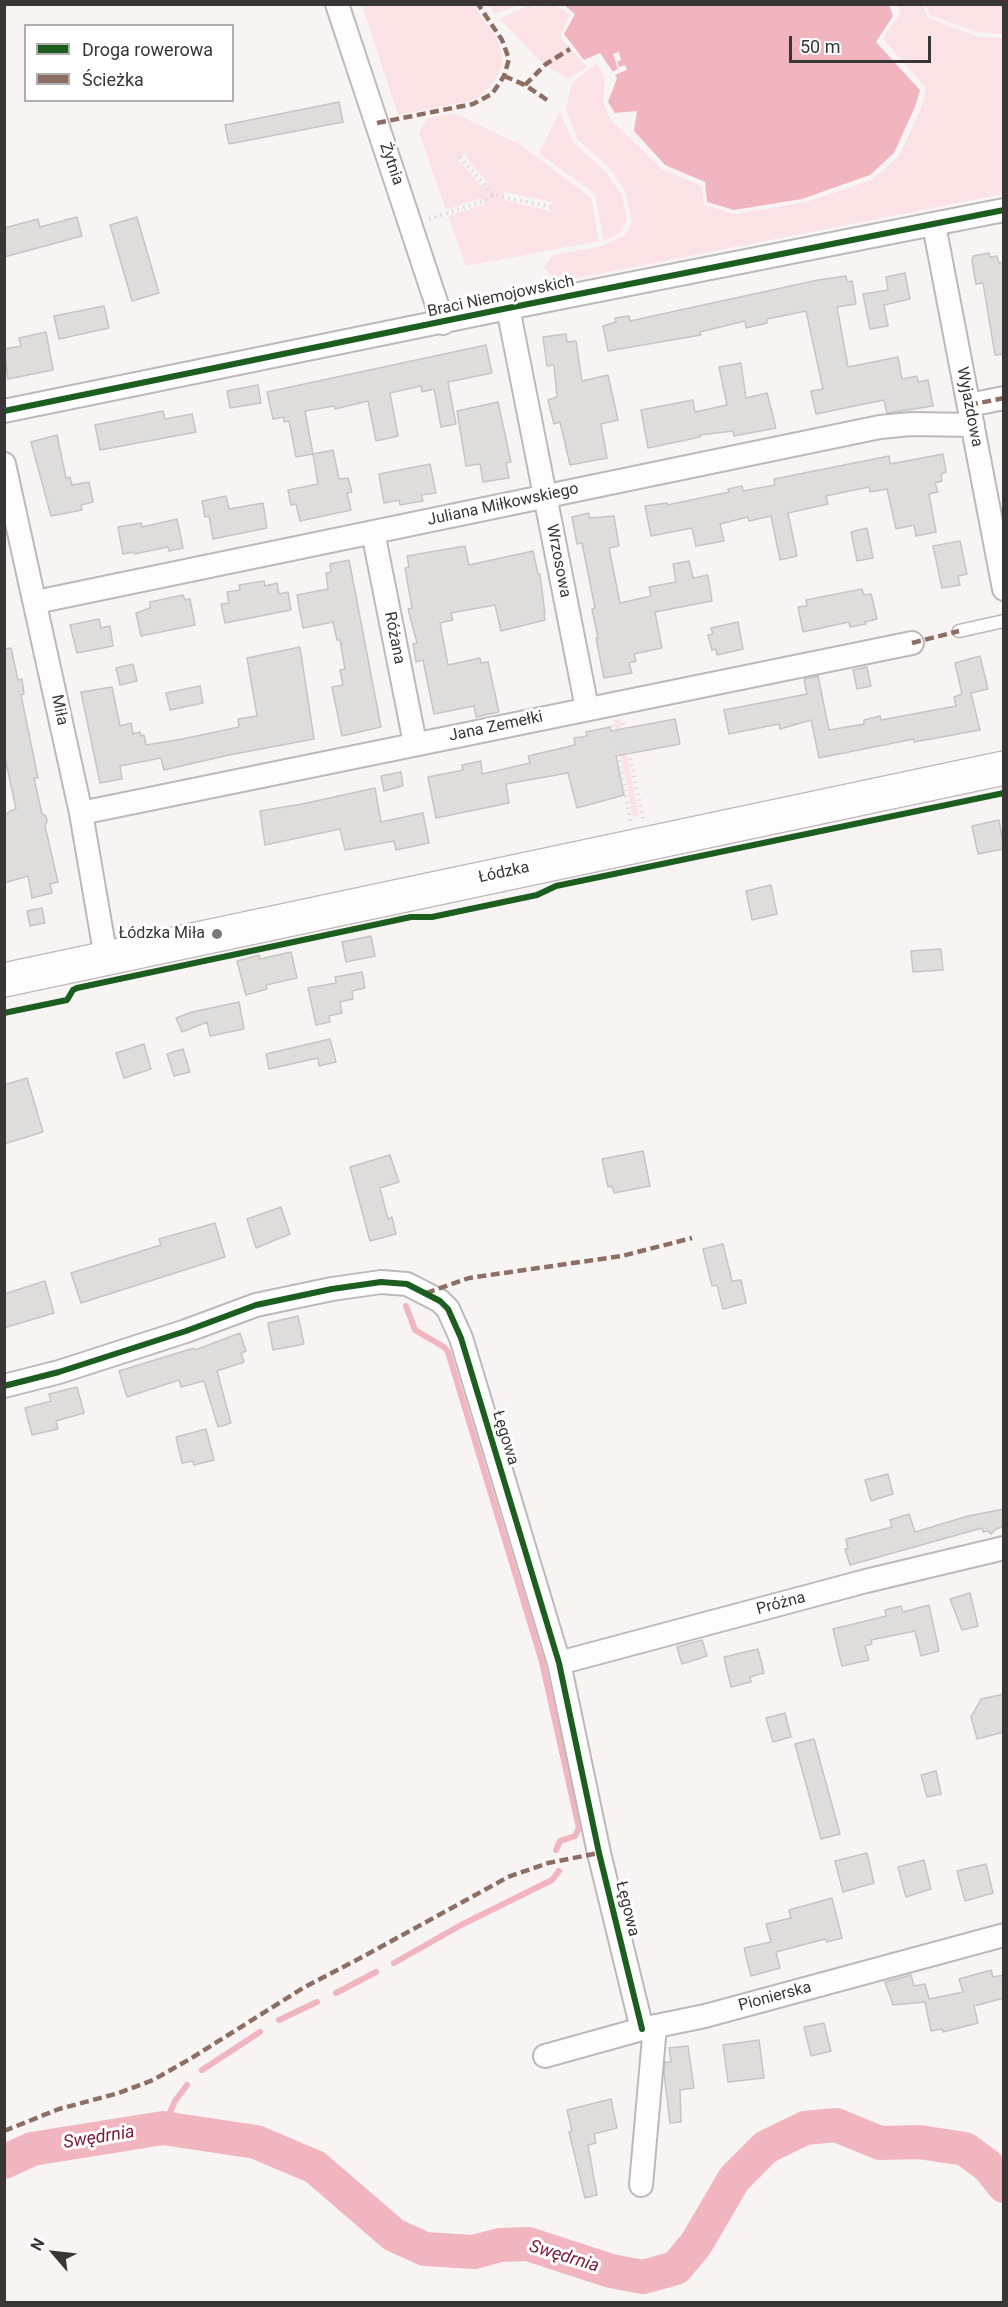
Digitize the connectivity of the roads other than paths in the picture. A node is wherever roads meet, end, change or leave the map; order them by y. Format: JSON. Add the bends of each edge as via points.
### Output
{"nodes":[{"id":1,"x":337,"y":4,"type":"edge"},
{"id":2,"x":1004,"y":210,"type":"edge"},
{"id":3,"x":934,"y":225,"type":"junction"},
{"id":4,"x":508,"y":308,"type":"junction"},
{"id":5,"x":443,"y":323,"type":"junction"},
{"id":6,"x":1004,"y":398,"type":"edge"},
{"id":7,"x":4,"y":411,"type":"edge"},
{"id":8,"x":971,"y":415,"type":"junction"},
{"id":9,"x":4,"y":464,"type":"edge"},
{"id":10,"x":545,"y":496,"type":"junction"},
{"id":11,"x":373,"y":532,"type":"junction"},
{"id":12,"x":1004,"y":589,"type":"edge"},
{"id":13,"x":36,"y":602,"type":"junction"},
{"id":14,"x":1004,"y":621,"type":"edge"},
{"id":15,"x":959,"y":631,"type":"dead end"},
{"id":16,"x":912,"y":643,"type":"dead end"},
{"id":17,"x":605,"y":704,"type":"junction"},
{"id":18,"x":415,"y":743,"type":"junction"},
{"id":19,"x":1004,"y":768,"type":"edge"},
{"id":20,"x":81,"y":813,"type":"junction"},
{"id":21,"x":106,"y":958,"type":"junction"},
{"id":22,"x":4,"y":980,"type":"edge"},
{"id":23,"x":4,"y":1386,"type":"edge"},
{"id":24,"x":1004,"y":1548,"type":"edge"},
{"id":25,"x":559,"y":1663,"type":"junction"},
{"id":26,"x":1004,"y":1935,"type":"edge"},
{"id":27,"x":648,"y":2027,"type":"junction"},
{"id":28,"x":545,"y":2056,"type":"dead end"},
{"id":29,"x":641,"y":2185,"type":"dead end"}],
"edges":[{"from":1,"to":5,"type":"street","name":"Żytnia"},
{"from":2,"to":3,"type":"street","name":"Braci Niemojowskich"},
{"from":3,"to":4,"type":"street","name":"Braci Niemojowskich"},
{"from":3,"to":8,"type":"street","name":"Wyjazdowa"},
{"from":4,"to":5,"type":"street","name":"Braci Niemojowskich"},
{"from":4,"to":10,"type":"street","name":"Wrzosowa"},
{"from":5,"to":7,"type":"street","name":"Braci Niemojowskich"},
{"from":6,"to":8,"type":"street","name":"Juliana Miłkowskiego"},
{"from":8,"to":10,"type":"street","name":"Juliana Miłkowskiego","via":[[879,427]]},
{"from":8,"to":12,"type":"street","name":"Wyjazdowa"},
{"from":9,"to":13,"type":"street","name":"Miła"},
{"from":10,"to":11,"type":"street","name":"Juliana Miłkowskiego"},
{"from":10,"to":17,"type":"street","name":"Wrzosowa"},
{"from":11,"to":13,"type":"street","name":"Juliana Miłkowskiego"},
{"from":11,"to":18,"type":"street","name":"Różana"},
{"from":13,"to":20,"type":"street","name":"Miła"},
{"from":14,"to":15,"type":"lane"},
{"from":16,"to":17,"type":"street","name":"Jana Zemełki"},
{"from":17,"to":18,"type":"street","name":"Jana Zemełki"},
{"from":18,"to":20,"type":"street","name":"Jana Zemełki"},
{"from":19,"to":21,"type":"main road","name":"Łódzka"},
{"from":20,"to":21,"type":"street","name":"Miła"},
{"from":21,"to":22,"type":"main road","name":"Łódzka"},
{"from":23,"to":25,"type":"street","name":"Łęgowa","via":[[70,1369],[256,1305],[381,1282],[407,1284],[426,1293],[448,1309],[462,1338]]},
{"from":24,"to":25,"type":"street","name":"Próżna"},
{"from":25,"to":27,"type":"street","name":"Łęgowa","via":[[599,1853]]},
{"from":26,"to":27,"type":"street","name":"Pionierska","via":[[716,2013]]},
{"from":27,"to":28,"type":"street","name":"Pionierska"},
{"from":27,"to":29,"type":"street","name":"Łęgowa"}]}
